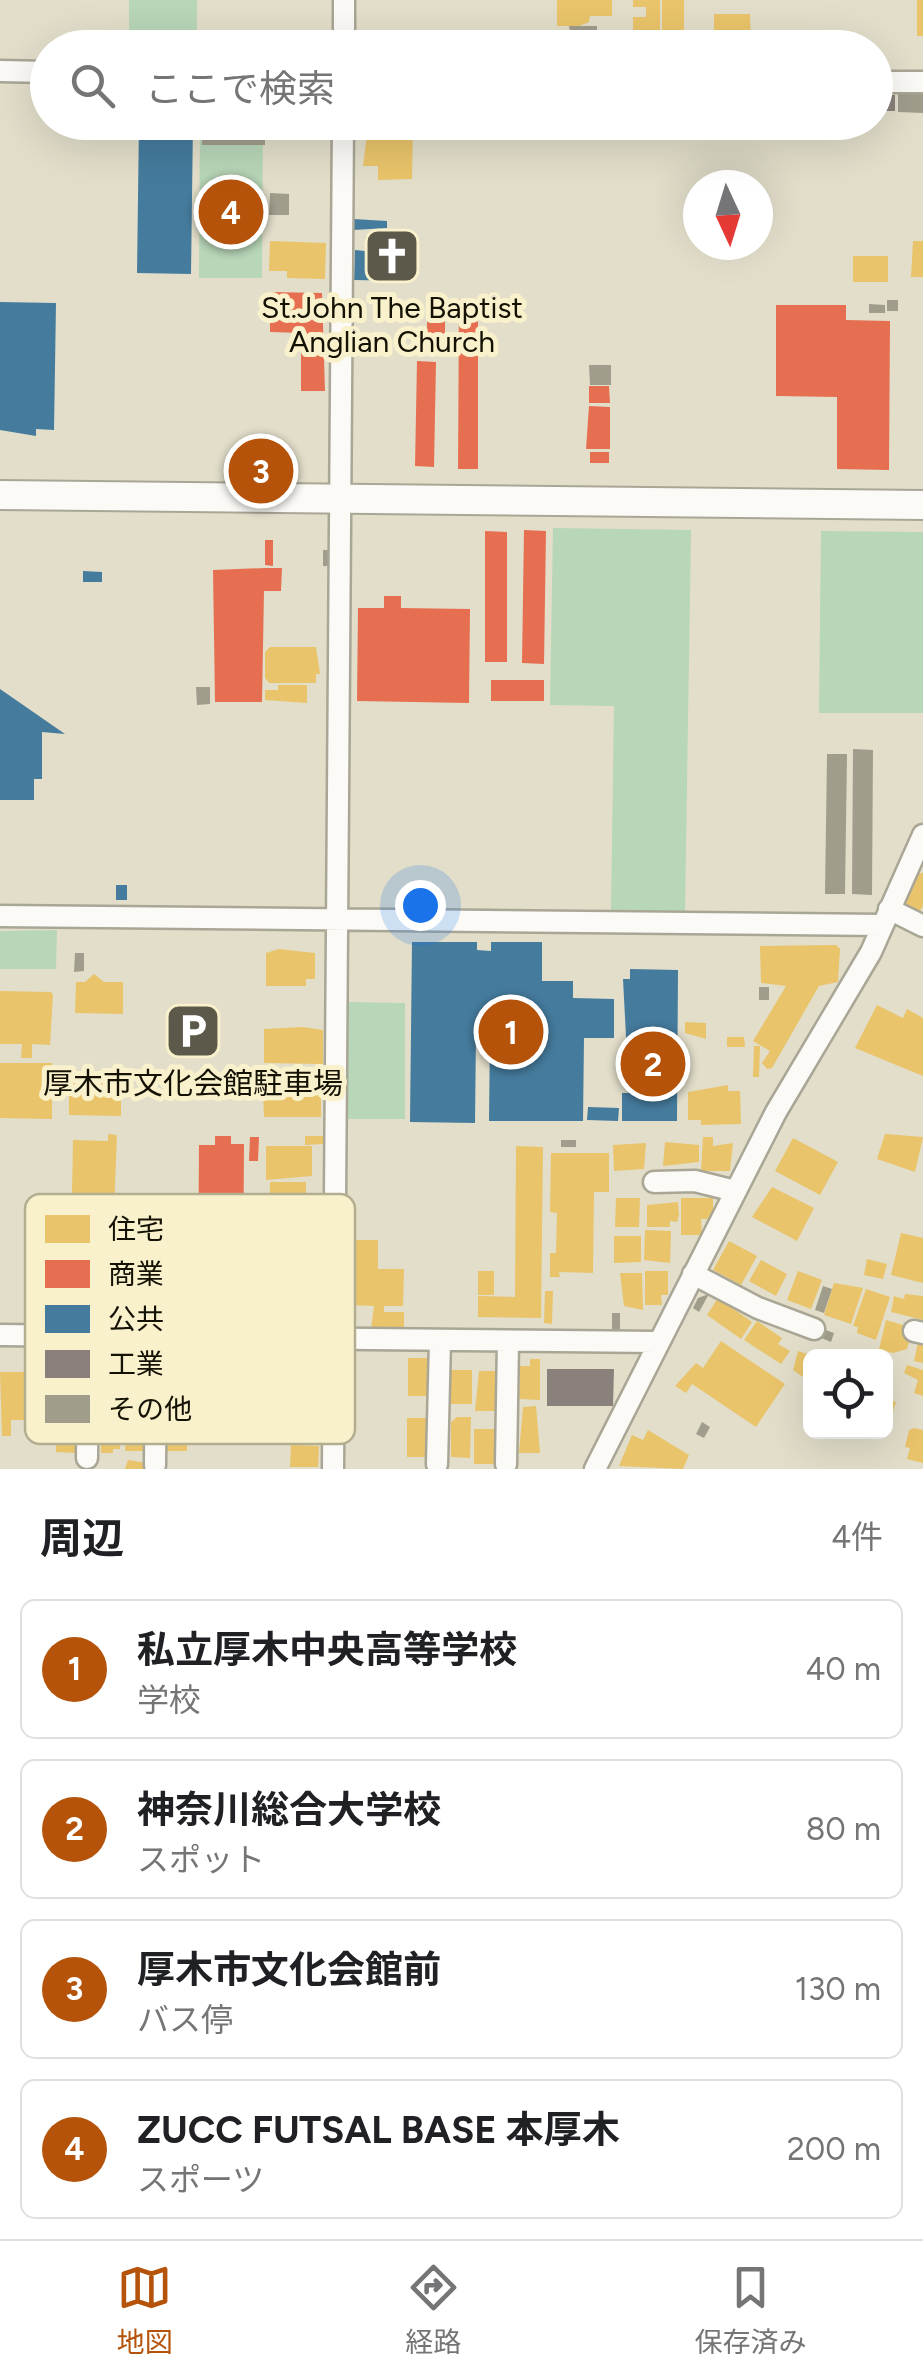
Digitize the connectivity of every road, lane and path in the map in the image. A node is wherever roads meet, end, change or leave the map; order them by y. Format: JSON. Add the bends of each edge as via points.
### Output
{"nodes":[{"id":1,"x":344,"y":0,"type":"edge"},
{"id":2,"x":344,"y":30,"type":"edge"},
{"id":3,"x":0,"y":71,"type":"edge"},
{"id":4,"x":30,"y":72,"type":"edge"},
{"id":5,"x":893,"y":82,"type":"edge"},
{"id":6,"x":923,"y":82,"type":"edge"},
{"id":7,"x":344,"y":140,"type":"edge"},
{"id":8,"x":0,"y":495,"type":"edge"},
{"id":9,"x":341,"y":499,"type":"junction"},
{"id":10,"x":923,"y":505,"type":"edge"},
{"id":11,"x":923,"y":834,"type":"edge"},
{"id":12,"x":0,"y":916,"type":"edge"},
{"id":13,"x":886,"y":917,"type":"junction"},
{"id":14,"x":335,"y":920,"type":"junction"},
{"id":15,"x":923,"y":926,"type":"edge"},
{"id":16,"x":654,"y":1182,"type":"dead end"},
{"id":17,"x":735,"y":1191,"type":"junction"},
{"id":18,"x":335,"y":1194,"type":"edge"},
{"id":19,"x":693,"y":1274,"type":"junction"},
{"id":20,"x":814,"y":1329,"type":"dead end"},
{"id":21,"x":0,"y":1335,"type":"edge"},
{"id":22,"x":25,"y":1335,"type":"edge"},
{"id":23,"x":355,"y":1339,"type":"edge"},
{"id":24,"x":440,"y":1340,"type":"junction"},
{"id":25,"x":508,"y":1341,"type":"junction"},
{"id":26,"x":658,"y":1342,"type":"junction"},
{"id":27,"x":87,"y":1444,"type":"edge"},
{"id":28,"x":155,"y":1444,"type":"edge"},
{"id":29,"x":333,"y":1444,"type":"edge"},
{"id":30,"x":87,"y":1458,"type":"dead end"},
{"id":31,"x":437,"y":1464,"type":"dead end"},
{"id":32,"x":506,"y":1464,"type":"dead end"},
{"id":33,"x":155,"y":1465,"type":"dead end"},
{"id":34,"x":333,"y":1469,"type":"edge"},
{"id":35,"x":595,"y":1469,"type":"edge"}],
"edges":[{"from":1,"to":2,"type":"street"},
{"from":3,"to":4,"type":"street"},
{"from":5,"to":6,"type":"street"},
{"from":7,"to":9,"type":"street"},
{"from":8,"to":9,"type":"street"},
{"from":9,"to":10,"type":"street"},
{"from":9,"to":14,"type":"street"},
{"from":11,"to":13,"type":"street"},
{"from":12,"to":14,"type":"street"},
{"from":13,"to":14,"type":"street"},
{"from":13,"to":15,"type":"street"},
{"from":13,"to":17,"type":"street","via":[[839,1013]]},
{"from":14,"to":18,"type":"street"},
{"from":16,"to":17,"type":"street","via":[[695,1181]]},
{"from":17,"to":19,"type":"street"},
{"from":19,"to":20,"type":"street"},
{"from":19,"to":26,"type":"street"},
{"from":21,"to":22,"type":"street"},
{"from":23,"to":24,"type":"street"},
{"from":24,"to":25,"type":"street"},
{"from":24,"to":31,"type":"street"},
{"from":25,"to":26,"type":"street"},
{"from":25,"to":32,"type":"street"},
{"from":26,"to":35,"type":"street"},
{"from":27,"to":30,"type":"street"},
{"from":28,"to":33,"type":"street"},
{"from":29,"to":34,"type":"street"}]}
